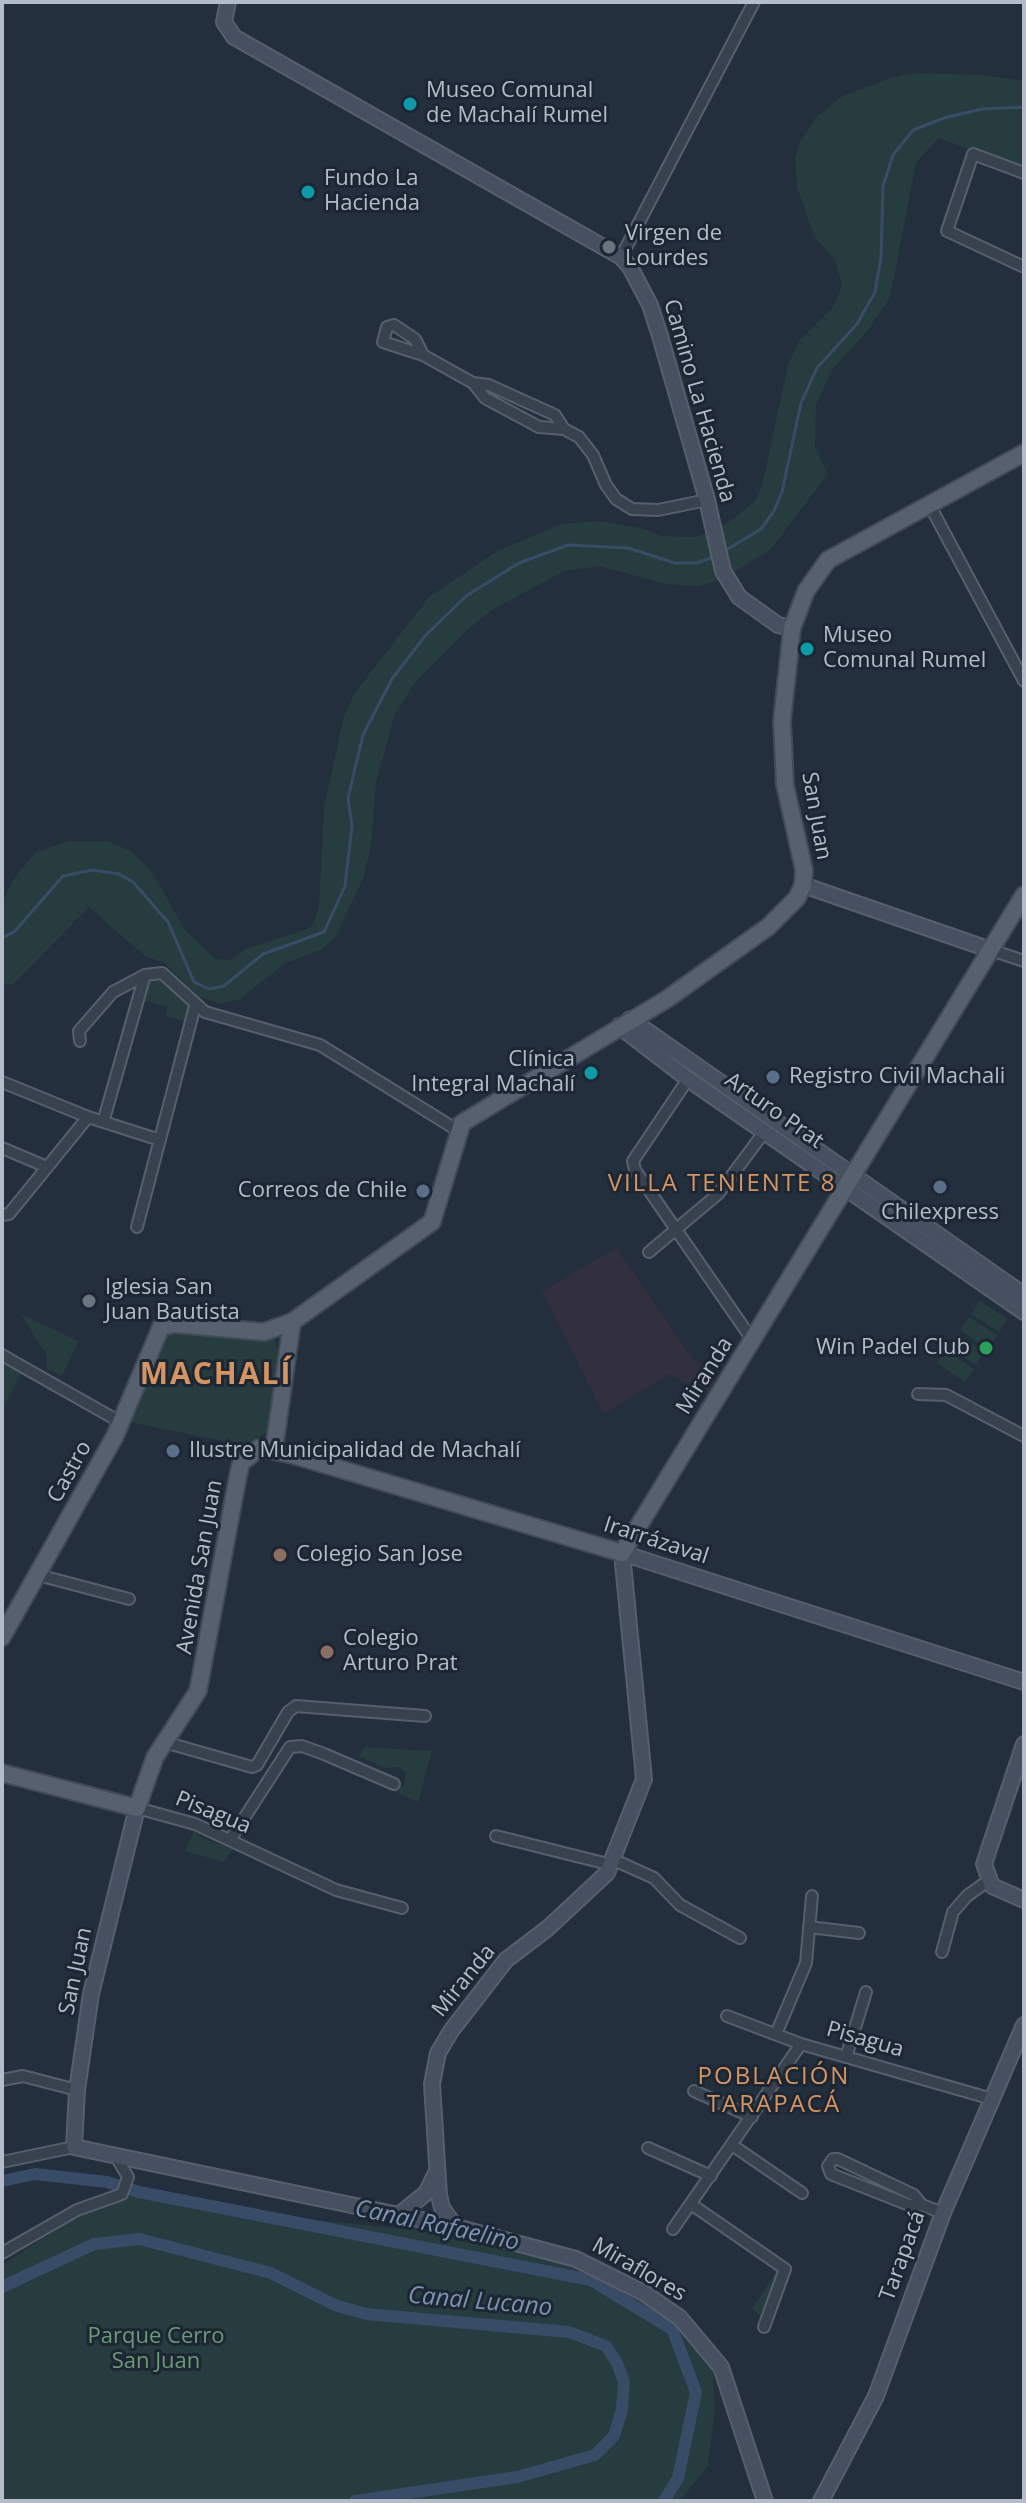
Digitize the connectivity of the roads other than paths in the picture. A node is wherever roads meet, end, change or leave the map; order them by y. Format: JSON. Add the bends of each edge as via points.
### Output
{"nodes":[{"id":1,"x":228,"y":2,"type":"edge"},
{"id":2,"x":754,"y":2,"type":"edge"},
{"id":3,"x":1024,"y":173,"type":"edge"},
{"id":4,"x":621,"y":257,"type":"junction"},
{"id":5,"x":1024,"y":267,"type":"edge"},
{"id":6,"x":423,"y":355,"type":"dead end"},
{"id":7,"x":473,"y":383,"type":"junction"},
{"id":8,"x":564,"y":429,"type":"junction"},
{"id":9,"x":1024,"y":453,"type":"edge"},
{"id":10,"x":707,"y":500,"type":"junction"},
{"id":11,"x":929,"y":504,"type":"junction"},
{"id":12,"x":792,"y":628,"type":"junction"},
{"id":13,"x":1024,"y":681,"type":"edge"},
{"id":14,"x":803,"y":885,"type":"junction"},
{"id":15,"x":1024,"y":895,"type":"edge"},
{"id":16,"x":991,"y":950,"type":"junction"},
{"id":17,"x":1024,"y":961,"type":"edge"},
{"id":18,"x":145,"y":975,"type":"junction"},
{"id":19,"x":195,"y":1006,"type":"junction"},
{"id":20,"x":625,"y":1022,"type":"junction"},
{"id":21,"x":80,"y":1041,"type":"dead end"},
{"id":22,"x":688,"y":1079,"type":"junction"},
{"id":23,"x":2,"y":1082,"type":"edge"},
{"id":24,"x":88,"y":1117,"type":"junction"},
{"id":25,"x":104,"y":1119,"type":"junction"},
{"id":26,"x":457,"y":1130,"type":"junction"},
{"id":27,"x":765,"y":1131,"type":"junction"},
{"id":28,"x":160,"y":1140,"type":"junction"},
{"id":29,"x":2,"y":1148,"type":"edge"},
{"id":30,"x":47,"y":1167,"type":"junction"},
{"id":31,"x":850,"y":1183,"type":"junction"},
{"id":32,"x":2,"y":1215,"type":"edge"},
{"id":33,"x":137,"y":1227,"type":"dead end"},
{"id":34,"x":675,"y":1230,"type":"junction"},
{"id":35,"x":649,"y":1252,"type":"dead end"},
{"id":36,"x":1024,"y":1295,"type":"edge"},
{"id":37,"x":1024,"y":1312,"type":"edge"},
{"id":38,"x":292,"y":1322,"type":"junction"},
{"id":39,"x":753,"y":1341,"type":"junction"},
{"id":40,"x":2,"y":1355,"type":"edge"},
{"id":41,"x":918,"y":1394,"type":"dead end"},
{"id":42,"x":122,"y":1423,"type":"junction"},
{"id":43,"x":1024,"y":1436,"type":"edge"},
{"id":44,"x":274,"y":1449,"type":"junction"},
{"id":45,"x":622,"y":1553,"type":"junction"},
{"id":46,"x":38,"y":1575,"type":"junction"},
{"id":47,"x":129,"y":1599,"type":"dead end"},
{"id":48,"x":2,"y":1637,"type":"edge"},
{"id":49,"x":1024,"y":1682,"type":"edge"},
{"id":50,"x":425,"y":1716,"type":"dead end"},
{"id":51,"x":164,"y":1742,"type":"junction"},
{"id":52,"x":1024,"y":1744,"type":"edge"},
{"id":53,"x":1020,"y":1766,"type":"edge"},
{"id":54,"x":2,"y":1773,"type":"edge"},
{"id":55,"x":394,"y":1784,"type":"dead end"},
{"id":56,"x":137,"y":1808,"type":"junction"},
{"id":57,"x":496,"y":1836,"type":"dead end"},
{"id":58,"x":230,"y":1840,"type":"junction"},
{"id":59,"x":613,"y":1863,"type":"junction"},
{"id":60,"x":989,"y":1880,"type":"junction"},
{"id":61,"x":812,"y":1896,"type":"dead end"},
{"id":62,"x":1024,"y":1900,"type":"edge"},
{"id":63,"x":402,"y":1908,"type":"dead end"},
{"id":64,"x":809,"y":1927,"type":"junction"},
{"id":65,"x":859,"y":1933,"type":"dead end"},
{"id":66,"x":740,"y":1938,"type":"dead end"},
{"id":67,"x":942,"y":1952,"type":"dead end"},
{"id":68,"x":866,"y":1992,"type":"dead end"},
{"id":69,"x":727,"y":2016,"type":"dead end"},
{"id":70,"x":1024,"y":2025,"type":"edge"},
{"id":71,"x":776,"y":2034,"type":"junction"},
{"id":72,"x":801,"y":2044,"type":"junction"},
{"id":73,"x":846,"y":2057,"type":"junction"},
{"id":74,"x":2,"y":2080,"type":"edge"},
{"id":75,"x":77,"y":2090,"type":"junction"},
{"id":76,"x":694,"y":2091,"type":"dead end"},
{"id":77,"x":992,"y":2099,"type":"junction"},
{"id":78,"x":752,"y":2117,"type":"junction"},
{"id":79,"x":732,"y":2145,"type":"junction"},
{"id":80,"x":74,"y":2147,"type":"junction"},
{"id":81,"x":648,"y":2148,"type":"dead end"},
{"id":82,"x":114,"y":2155,"type":"junction"},
{"id":83,"x":2,"y":2162,"type":"edge"},
{"id":84,"x":439,"y":2165,"type":"junction"},
{"id":85,"x":711,"y":2176,"type":"junction"},
{"id":86,"x":802,"y":2193,"type":"dead end"},
{"id":87,"x":691,"y":2204,"type":"junction"},
{"id":88,"x":922,"y":2205,"type":"junction"},
{"id":89,"x":943,"y":2213,"type":"junction"},
{"id":90,"x":399,"y":2215,"type":"junction"},
{"id":91,"x":456,"y":2227,"type":"junction"},
{"id":92,"x":673,"y":2229,"type":"dead end"},
{"id":93,"x":2,"y":2253,"type":"edge"},
{"id":94,"x":764,"y":2327,"type":"dead end"},
{"id":95,"x":765,"y":2501,"type":"edge"},
{"id":96,"x":821,"y":2501,"type":"edge"}],
"edges":[{"from":1,"to":4,"type":"street","name":"Camino La Hacienda","via":[[224,22],[234,37]]},
{"from":2,"to":4,"type":"street"},
{"from":3,"to":5,"type":"street","via":[[973,154],[947,231]]},
{"from":4,"to":10,"type":"street","name":"Camino La Hacienda","via":[[650,305]]},
{"from":6,"to":7,"type":"street"},
{"from":7,"to":8,"type":"street","via":[[555,415]]},
{"from":7,"to":8,"type":"street","via":[[485,398],[539,427]]},
{"from":8,"to":10,"type":"street","via":[[579,437],[616,499],[632,509],[658,510]]},
{"from":9,"to":11,"type":"main road","name":"San Juan"},
{"from":10,"to":12,"type":"street","name":"Camino La Hacienda","via":[[723,571],[739,597],[778,625]]},
{"from":11,"to":12,"type":"main road","name":"San Juan","via":[[828,560],[806,591]]},
{"from":11,"to":13,"type":"street"},
{"from":12,"to":14,"type":"main road","name":"San Juan","via":[[782,721]]},
{"from":14,"to":16,"type":"street"},
{"from":14,"to":20,"type":"main road","name":"San Juan","via":[[768,927],[667,999]]},
{"from":15,"to":16,"type":"main road","name":"Miranda"},
{"from":16,"to":17,"type":"street"},
{"from":16,"to":31,"type":"main road","name":"Miranda"},
{"from":18,"to":19,"type":"street","via":[[162,973]]},
{"from":18,"to":21,"type":"street","via":[[113,992],[79,1031]]},
{"from":18,"to":25,"type":"street"},
{"from":19,"to":26,"type":"street","via":[[320,1045]]},
{"from":19,"to":28,"type":"street"},
{"from":20,"to":22,"type":"street","name":"Arturo Prat"},
{"from":20,"to":26,"type":"main road","name":"San Juan"},
{"from":20,"to":31,"type":"street","name":"Arturo Prat"},
{"from":22,"to":27,"type":"street","name":"Arturo Prat"},
{"from":22,"to":34,"type":"street","via":[[633,1161],[639,1180]]},
{"from":23,"to":24,"type":"street"},
{"from":24,"to":25,"type":"street"},
{"from":24,"to":30,"type":"street"},
{"from":25,"to":28,"type":"street"},
{"from":26,"to":38,"type":"main road","via":[[432,1222]]},
{"from":27,"to":31,"type":"street","name":"Arturo Prat"},
{"from":27,"to":34,"type":"street","via":[[718,1194]]},
{"from":28,"to":33,"type":"street"},
{"from":29,"to":30,"type":"street"},
{"from":30,"to":32,"type":"street","via":[[9,1214]]},
{"from":31,"to":36,"type":"street","name":"Arturo Prat"},
{"from":31,"to":37,"type":"street","name":"Arturo Prat"},
{"from":31,"to":39,"type":"main road","name":"Miranda"},
{"from":34,"to":35,"type":"street"},
{"from":34,"to":39,"type":"street"},
{"from":38,"to":42,"type":"main road","name":"Castro","via":[[264,1332],[166,1325],[157,1331]]},
{"from":38,"to":44,"type":"main road"},
{"from":39,"to":45,"type":"main road","name":"Miranda"},
{"from":40,"to":42,"type":"street"},
{"from":41,"to":43,"type":"street","via":[[946,1395]]},
{"from":42,"to":46,"type":"main road","name":"Castro"},
{"from":44,"to":45,"type":"main road","name":"Irarrázaval"},
{"from":44,"to":51,"type":"main road","name":"Avenida San Juan","via":[[259,1448],[241,1463],[204,1673]]},
{"from":45,"to":49,"type":"street","name":"Irarrázaval"},
{"from":45,"to":59,"type":"street","name":"Miranda","via":[[646,1766]]},
{"from":46,"to":47,"type":"street"},
{"from":46,"to":48,"type":"main road","name":"Castro"},
{"from":50,"to":51,"type":"street","via":[[296,1706],[252,1767]]},
{"from":51,"to":56,"type":"main road","name":"Avenida San Juan"},
{"from":52,"to":53,"type":"street"},
{"from":53,"to":60,"type":"street","via":[[986,1851]]},
{"from":54,"to":56,"type":"main road","name":"Pisagua"},
{"from":55,"to":58,"type":"street","via":[[302,1746],[290,1747]]},
{"from":56,"to":58,"type":"street","name":"Pisagua","via":[[190,1822]]},
{"from":56,"to":75,"type":"street","name":"San Juan","via":[[91,1994]]},
{"from":57,"to":59,"type":"street"},
{"from":58,"to":63,"type":"street","name":"Pisagua","via":[[336,1890]]},
{"from":59,"to":66,"type":"street","via":[[654,1878],[680,1905]]},
{"from":59,"to":84,"type":"street","name":"Miranda","via":[[598,1884],[506,1960],[445,2041],[433,2066],[432,2084]]},
{"from":60,"to":62,"type":"street"},
{"from":60,"to":67,"type":"street","via":[[953,1912]]},
{"from":61,"to":64,"type":"street"},
{"from":64,"to":65,"type":"street"},
{"from":64,"to":71,"type":"street","via":[[806,1963]]},
{"from":68,"to":73,"type":"street"},
{"from":69,"to":71,"type":"street","name":"Pisagua"},
{"from":70,"to":77,"type":"street","name":"Tarapacá"},
{"from":71,"to":72,"type":"street","name":"Pisagua"},
{"from":72,"to":73,"type":"street","name":"Pisagua"},
{"from":72,"to":78,"type":"street"},
{"from":73,"to":77,"type":"street","name":"Pisagua"},
{"from":74,"to":75,"type":"street","via":[[23,2076]]},
{"from":75,"to":80,"type":"street","name":"San Juan"},
{"from":76,"to":78,"type":"street"},
{"from":77,"to":89,"type":"street","name":"Tarapacá"},
{"from":78,"to":79,"type":"street"},
{"from":79,"to":85,"type":"street"},
{"from":79,"to":86,"type":"street"},
{"from":80,"to":82,"type":"street","name":"Miraflores"},
{"from":80,"to":83,"type":"street","name":"Miraflores"},
{"from":81,"to":85,"type":"street"},
{"from":82,"to":90,"type":"street","name":"Miraflores"},
{"from":82,"to":93,"type":"street","via":[[124,2166],[124,2189]]},
{"from":84,"to":90,"type":"street","via":[[426,2193]]},
{"from":84,"to":91,"type":"street","name":"Miranda","via":[[442,2208]]},
{"from":85,"to":87,"type":"street"},
{"from":87,"to":92,"type":"street"},
{"from":87,"to":94,"type":"street","via":[[785,2269]]},
{"from":88,"to":88,"type":"street","via":[[909,2205],[831,2174],[828,2166],[838,2159],[914,2195]]},
{"from":88,"to":89,"type":"street"},
{"from":89,"to":96,"type":"street","name":"Tarapacá","via":[[876,2396]]},
{"from":90,"to":91,"type":"street","name":"Miraflores"},
{"from":91,"to":95,"type":"street","name":"Miraflores","via":[[576,2259],[680,2318],[721,2367]]}]}
